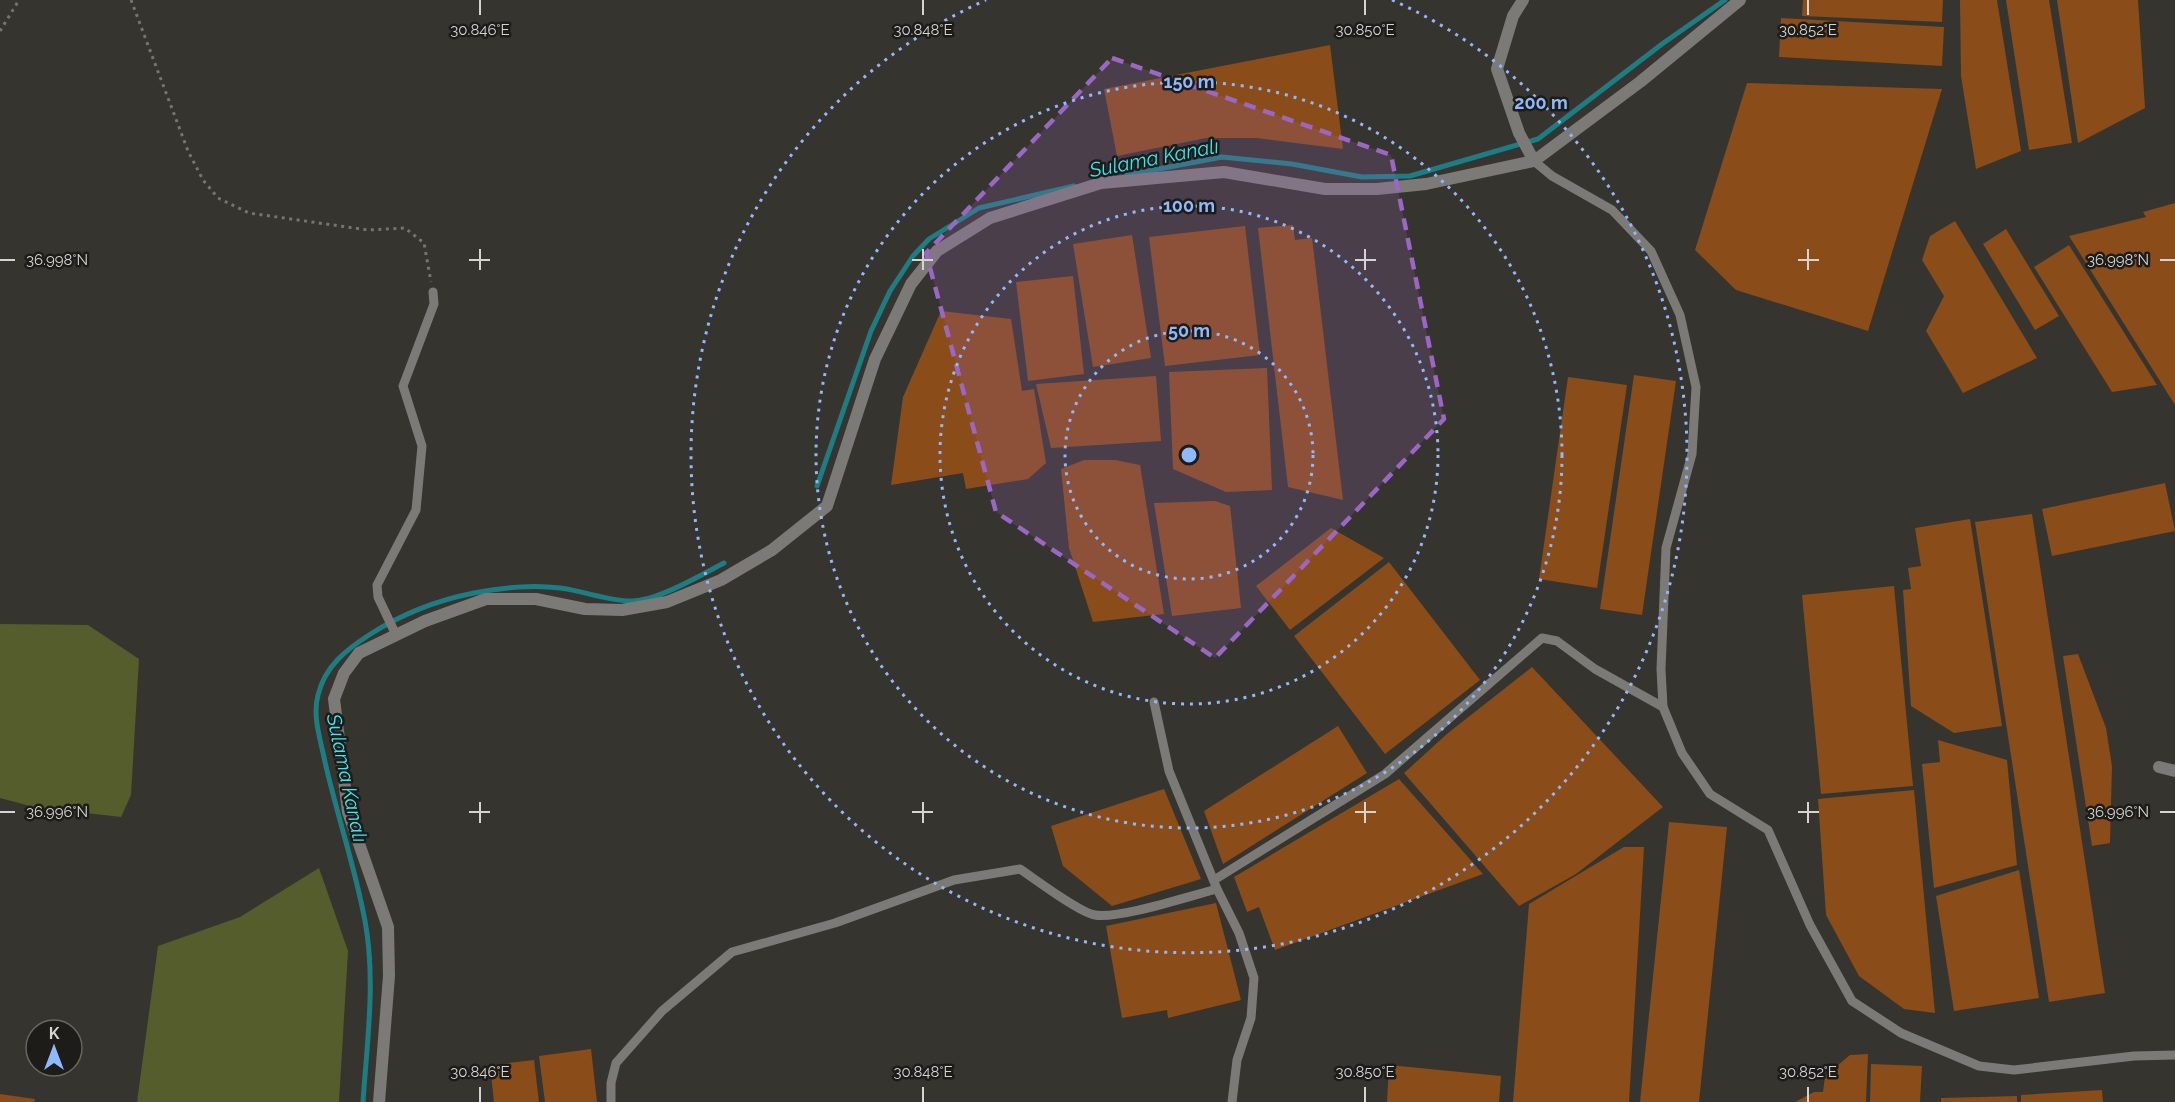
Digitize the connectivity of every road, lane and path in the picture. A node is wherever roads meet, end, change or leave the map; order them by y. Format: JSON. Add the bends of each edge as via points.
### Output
{"nodes":[{"id":1,"x":19,"y":0,"type":"edge"},
{"id":2,"x":131,"y":0,"type":"edge"},
{"id":3,"x":1523,"y":0,"type":"edge"},
{"id":4,"x":1740,"y":0,"type":"edge"},
{"id":5,"x":0,"y":31,"type":"edge"},
{"id":6,"x":1534,"y":161,"type":"junction"},
{"id":7,"x":433,"y":292,"type":"joint"},
{"id":8,"x":396,"y":635,"type":"junction"},
{"id":9,"x":1154,"y":702,"type":"dead end"},
{"id":10,"x":1663,"y":708,"type":"junction"},
{"id":11,"x":2159,"y":767,"type":"dead end"},
{"id":12,"x":2175,"y":771,"type":"edge"},
{"id":13,"x":1216,"y":885,"type":"junction"},
{"id":14,"x":2175,"y":1055,"type":"edge"},
{"id":15,"x":379,"y":1102,"type":"edge"},
{"id":16,"x":611,"y":1102,"type":"edge"},
{"id":17,"x":1232,"y":1102,"type":"edge"}],
"edges":[{"from":1,"to":5,"type":"path"},
{"from":2,"to":7,"type":"path","via":[[188,151],[202,180],[218,198],[249,213],[368,230],[405,228],[424,243]]},
{"from":3,"to":6,"type":"street","via":[[1513,16],[1497,69],[1519,133]]},
{"from":4,"to":6,"type":"street","via":[[1640,82]]},
{"from":6,"to":8,"type":"street","via":[[1426,184],[1377,189],[1325,189],[1224,172],[1101,183],[990,218],[936,251],[912,285],[875,359],[827,506],[772,550],[721,580],[668,602],[622,610],[585,609],[536,599],[486,599]]},
{"from":6,"to":10,"type":"lane","via":[[1552,176],[1612,210],[1651,251],[1680,315],[1696,387],[1692,454],[1666,548]]},
{"from":7,"to":8,"type":"lane","via":[[434,304],[403,386],[422,446],[417,510],[377,585]]},
{"from":8,"to":15,"type":"street","via":[[359,653],[344,673],[334,699],[348,812],[388,927],[389,976]]},
{"from":9,"to":13,"type":"lane","via":[[1169,771]]},
{"from":10,"to":13,"type":"lane","via":[[1595,669],[1557,641],[1542,638],[1385,774]]},
{"from":10,"to":14,"type":"lane","via":[[1682,753],[1710,794],[1768,830],[1810,925],[1852,1001],[1901,1033],[1978,1066],[2014,1070]]},
{"from":11,"to":12,"type":"street"},
{"from":13,"to":16,"type":"lane","via":[[1115,915],[1094,915],[1075,907],[1020,869],[954,880],[835,923],[732,952],[662,1011],[616,1063]]},
{"from":13,"to":17,"type":"lane","via":[[1239,933],[1254,978],[1251,1018],[1237,1060]]}]}
